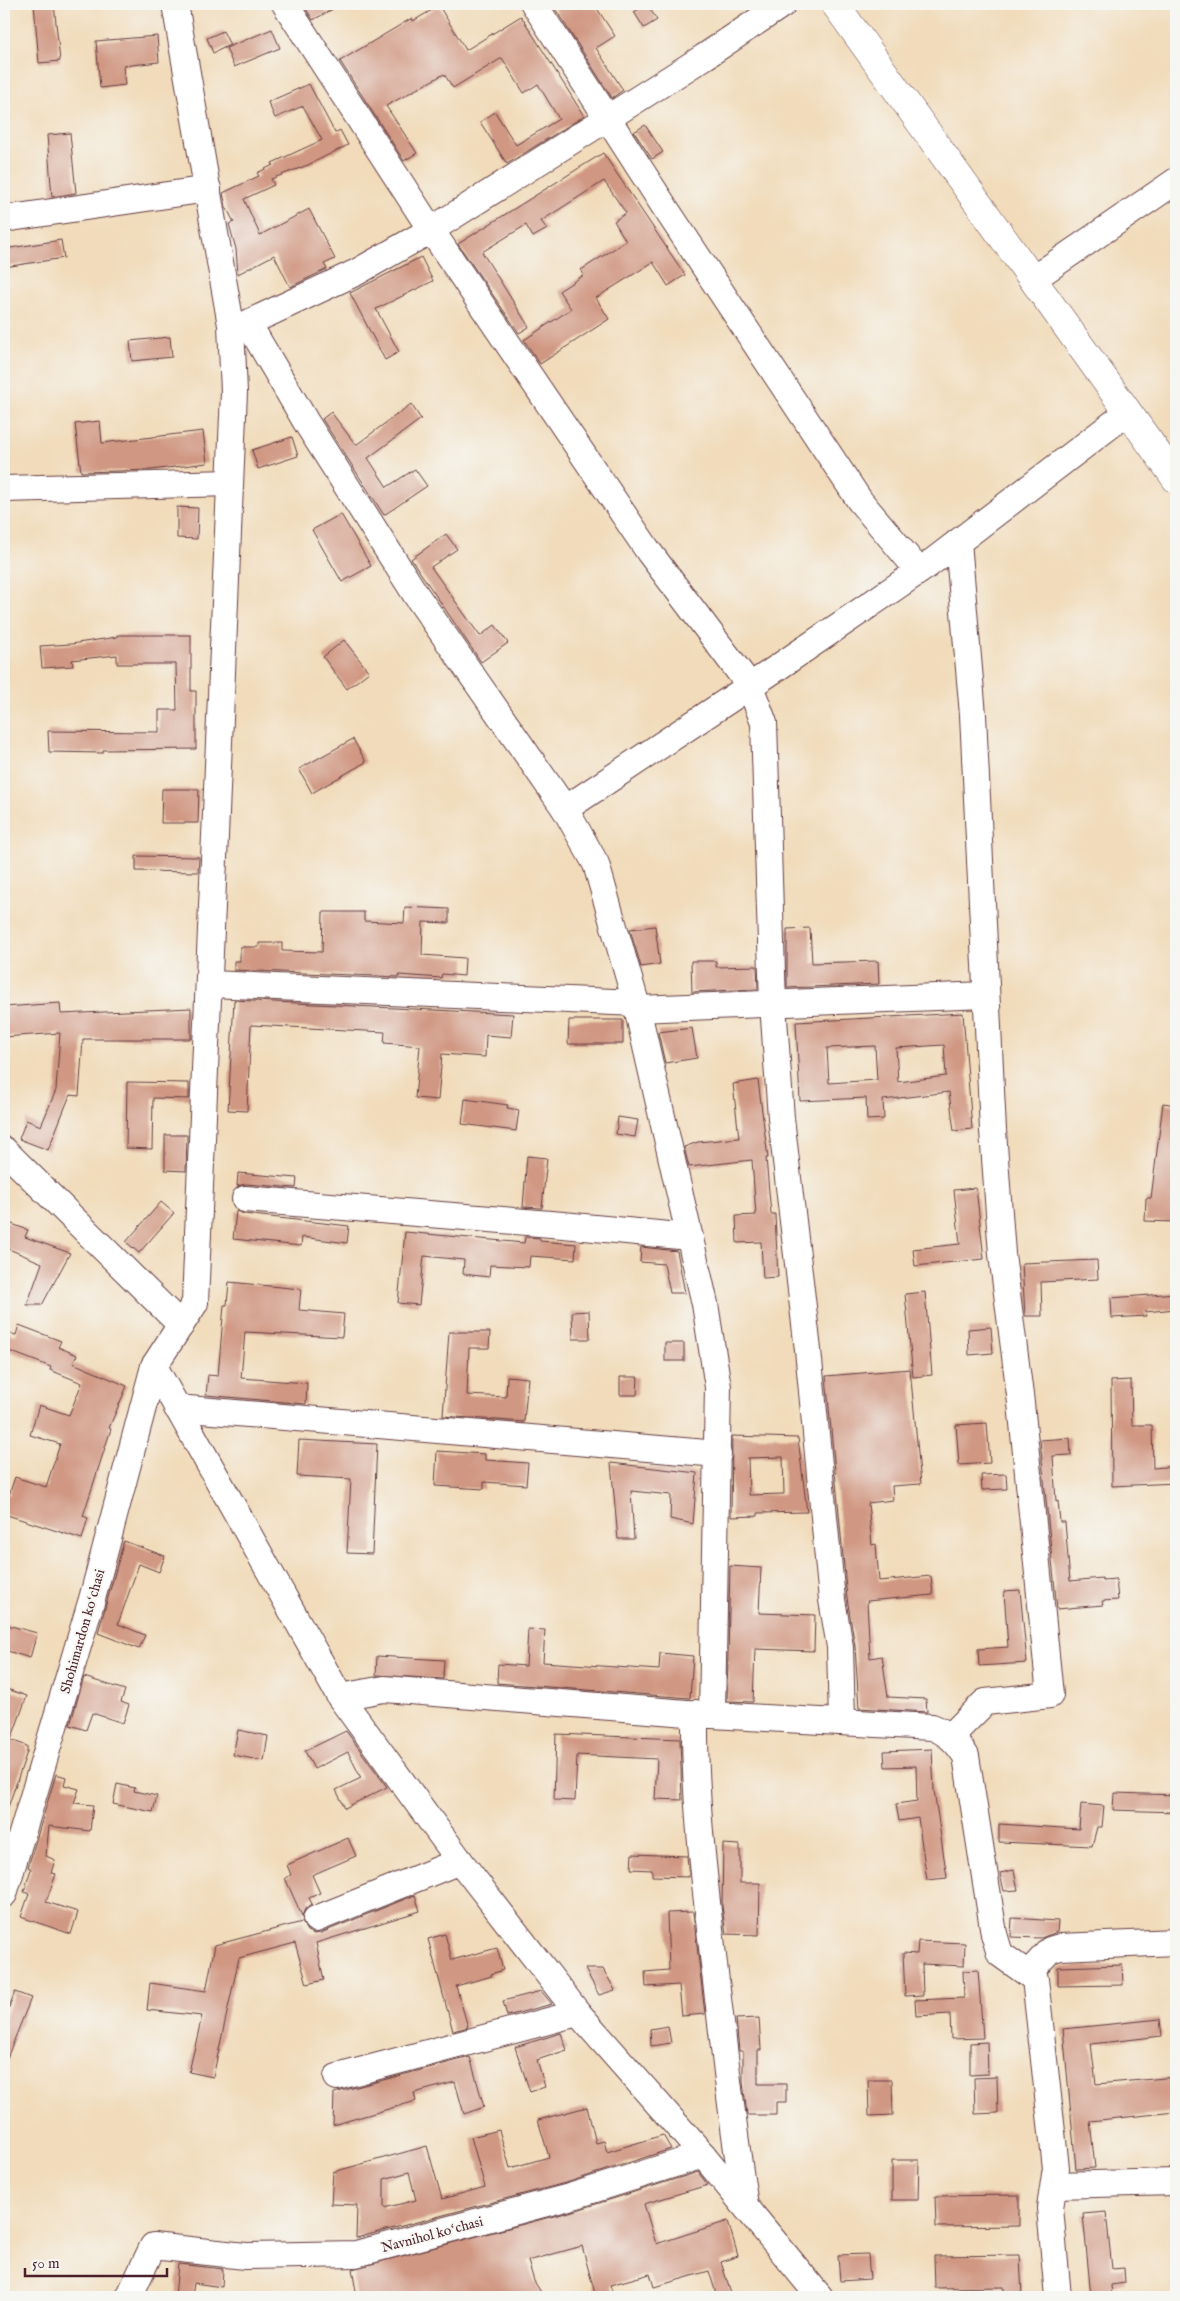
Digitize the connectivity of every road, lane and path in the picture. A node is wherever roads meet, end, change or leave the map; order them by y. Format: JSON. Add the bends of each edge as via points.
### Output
{"nodes":[{"id":1,"x":175,"y":4,"type":"edge"},
{"id":2,"x":286,"y":4,"type":"edge"},
{"id":3,"x":534,"y":4,"type":"edge"},
{"id":4,"x":783,"y":4,"type":"edge"},
{"id":5,"x":835,"y":4,"type":"edge"},
{"id":6,"x":608,"y":119,"type":"junction"},
{"id":7,"x":1176,"y":181,"type":"edge"},
{"id":8,"x":208,"y":189,"type":"junction"},
{"id":9,"x":4,"y":219,"type":"edge"},
{"id":10,"x":431,"y":230,"type":"junction"},
{"id":11,"x":1032,"y":279,"type":"junction"},
{"id":12,"x":240,"y":324,"type":"junction"},
{"id":13,"x":1128,"y":412,"type":"junction"},
{"id":14,"x":1176,"y":479,"type":"edge"},
{"id":15,"x":230,"y":483,"type":"junction"},
{"id":16,"x":4,"y":490,"type":"edge"},
{"id":17,"x":958,"y":542,"type":"junction"},
{"id":18,"x":919,"y":571,"type":"junction"},
{"id":19,"x":750,"y":686,"type":"junction"},
{"id":20,"x":565,"y":809,"type":"junction"},
{"id":21,"x":210,"y":984,"type":"junction"},
{"id":22,"x":986,"y":995,"type":"junction"},
{"id":23,"x":773,"y":1004,"type":"junction"},
{"id":24,"x":636,"y":1006,"type":"junction"},
{"id":25,"x":4,"y":1150,"type":"edge"},
{"id":26,"x":244,"y":1199,"type":"dead end"},
{"id":27,"x":690,"y":1237,"type":"junction"},
{"id":28,"x":181,"y":1325,"type":"junction"},
{"id":29,"x":154,"y":1366,"type":"junction"},
{"id":30,"x":177,"y":1408,"type":"junction"},
{"id":31,"x":718,"y":1454,"type":"junction"},
{"id":32,"x":340,"y":1697,"type":"junction"},
{"id":33,"x":704,"y":1714,"type":"junction"},
{"id":34,"x":842,"y":1721,"type":"junction"},
{"id":35,"x":950,"y":1736,"type":"junction"},
{"id":36,"x":460,"y":1861,"type":"junction"},
{"id":37,"x":4,"y":1894,"type":"edge"},
{"id":38,"x":316,"y":1919,"type":"dead end"},
{"id":39,"x":1176,"y":1942,"type":"edge"},
{"id":40,"x":1028,"y":1974,"type":"junction"},
{"id":41,"x":578,"y":2013,"type":"junction"},
{"id":42,"x":337,"y":2077,"type":"dead end"},
{"id":43,"x":703,"y":2155,"type":"junction"},
{"id":44,"x":1176,"y":2182,"type":"edge"},
{"id":45,"x":1054,"y":2185,"type":"junction"},
{"id":46,"x":746,"y":2207,"type":"junction"},
{"id":47,"x":129,"y":2297,"type":"edge"},
{"id":48,"x":817,"y":2297,"type":"edge"},
{"id":49,"x":1058,"y":2297,"type":"edge"}],
"edges":[{"from":1,"to":8,"type":"street"},
{"from":2,"to":10,"type":"street"},
{"from":3,"to":6,"type":"street"},
{"from":4,"to":6,"type":"street"},
{"from":5,"to":11,"type":"main road"},
{"from":6,"to":10,"type":"street"},
{"from":6,"to":18,"type":"street","via":[[860,501]]},
{"from":7,"to":11,"type":"street"},
{"from":8,"to":9,"type":"street"},
{"from":8,"to":12,"type":"street"},
{"from":10,"to":12,"type":"street","via":[[357,272]]},
{"from":10,"to":19,"type":"street","via":[[649,552]]},
{"from":11,"to":13,"type":"main road"},
{"from":12,"to":15,"type":"street","name":"Shohimardon koʻchasi"},
{"from":12,"to":20,"type":"street","via":[[416,595]]},
{"from":13,"to":14,"type":"main road"},
{"from":13,"to":17,"type":"street"},
{"from":15,"to":16,"type":"street"},
{"from":15,"to":21,"type":"street","name":"Shohimardon koʻchasi"},
{"from":17,"to":18,"type":"street"},
{"from":17,"to":22,"type":"street","via":[[973,716]]},
{"from":18,"to":19,"type":"street"},
{"from":19,"to":20,"type":"street"},
{"from":19,"to":23,"type":"street","via":[[764,723]]},
{"from":20,"to":24,"type":"street","via":[[596,864]]},
{"from":21,"to":24,"type":"street"},
{"from":21,"to":28,"type":"street","name":"Shohimardon koʻchasi","via":[[195,1303]]},
{"from":22,"to":23,"type":"street"},
{"from":22,"to":35,"type":"street","via":[[1002,1254],[1021,1403],[1050,1694],[985,1702]]},
{"from":23,"to":24,"type":"street"},
{"from":23,"to":34,"type":"street","via":[[781,1118],[832,1600],[840,1647]]},
{"from":24,"to":27,"type":"street"},
{"from":25,"to":28,"type":"street"},
{"from":26,"to":27,"type":"street"},
{"from":27,"to":31,"type":"street","via":[[718,1387]]},
{"from":28,"to":29,"type":"street","name":"Shohimardon koʻchasi"},
{"from":29,"to":30,"type":"street"},
{"from":29,"to":37,"type":"street","name":"Shohimardon koʻchasi","via":[[92,1599]]},
{"from":30,"to":31,"type":"street"},
{"from":30,"to":32,"type":"street"},
{"from":31,"to":33,"type":"street"},
{"from":32,"to":33,"type":"street","via":[[384,1689]]},
{"from":32,"to":36,"type":"street"},
{"from":33,"to":34,"type":"street"},
{"from":33,"to":46,"type":"street","via":[[694,1770],[725,2058]]},
{"from":34,"to":35,"type":"street","via":[[932,1727]]},
{"from":35,"to":40,"type":"street","via":[[966,1756],[994,1934],[1000,1954]]},
{"from":36,"to":38,"type":"street"},
{"from":36,"to":41,"type":"street"},
{"from":39,"to":40,"type":"street","via":[[1060,1947],[1050,1950]]},
{"from":40,"to":45,"type":"street","via":[[1035,1979],[1056,2168]]},
{"from":41,"to":42,"type":"street"},
{"from":41,"to":43,"type":"street"},
{"from":43,"to":46,"type":"street"},
{"from":43,"to":47,"type":"street","name":"Navnihol koʻchasi","via":[[573,2196],[356,2254],[245,2256],[153,2246]]},
{"from":44,"to":45,"type":"street"},
{"from":45,"to":49,"type":"street","via":[[1050,2208]]},
{"from":46,"to":48,"type":"street"}]}
